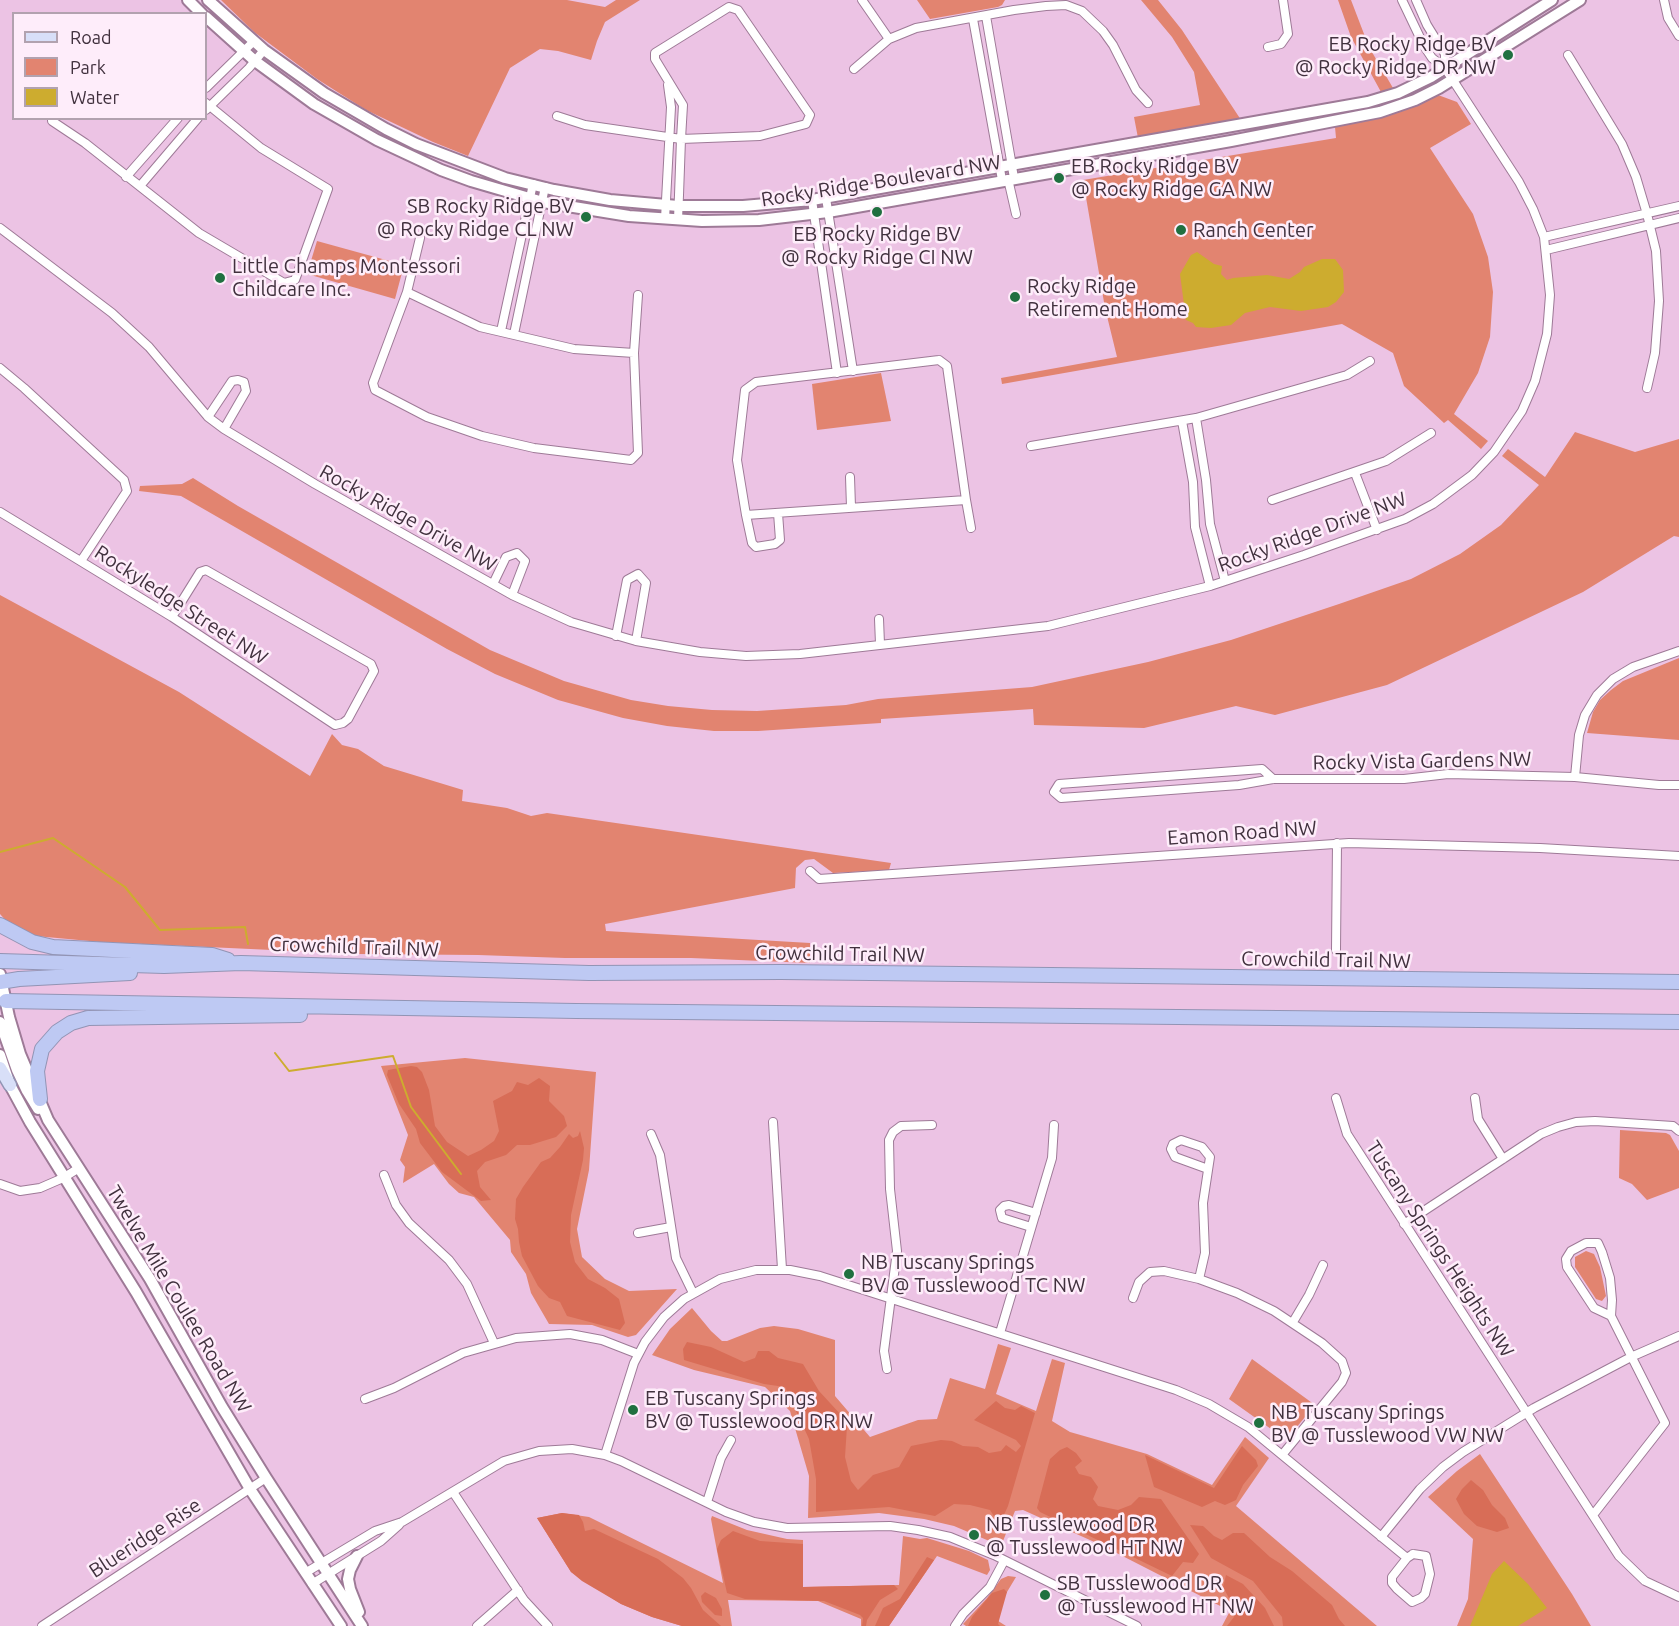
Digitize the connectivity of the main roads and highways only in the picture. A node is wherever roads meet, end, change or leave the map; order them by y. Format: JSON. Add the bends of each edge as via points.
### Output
{"nodes":[{"id":1,"x":0,"y":925,"type":"edge"},
{"id":2,"x":0,"y":961,"type":"edge"},
{"id":3,"x":242,"y":963,"type":"junction"},
{"id":4,"x":164,"y":966,"type":"junction"},
{"id":5,"x":1679,"y":981,"type":"edge"},
{"id":6,"x":1,"y":989,"type":"edge"},
{"id":7,"x":418,"y":1009,"type":"junction"},
{"id":8,"x":1679,"y":1022,"type":"edge"},
{"id":9,"x":0,"y":1068,"type":"edge"},
{"id":10,"x":10,"y":1085,"type":"road end"},
{"id":11,"x":40,"y":1099,"type":"road end"}],
"edges":[{"from":1,"to":3,"type":"highway","via":[[32,942],[53,947],[212,955]]},
{"from":2,"to":4,"type":"highway","name":"Crowchild Trail NW"},
{"from":3,"to":4,"type":"highway","name":"Crowchild Trail NW"},
{"from":3,"to":5,"type":"highway","name":"Crowchild Trail NW","via":[[589,973]]},
{"from":4,"to":6,"type":"highway"},
{"from":6,"to":7,"type":"highway"},
{"from":7,"to":8,"type":"highway"},
{"from":7,"to":11,"type":"highway","via":[[400,1014],[88,1018],[57,1032],[42,1049],[37,1071]]},
{"from":9,"to":10,"type":"main road"}]}
